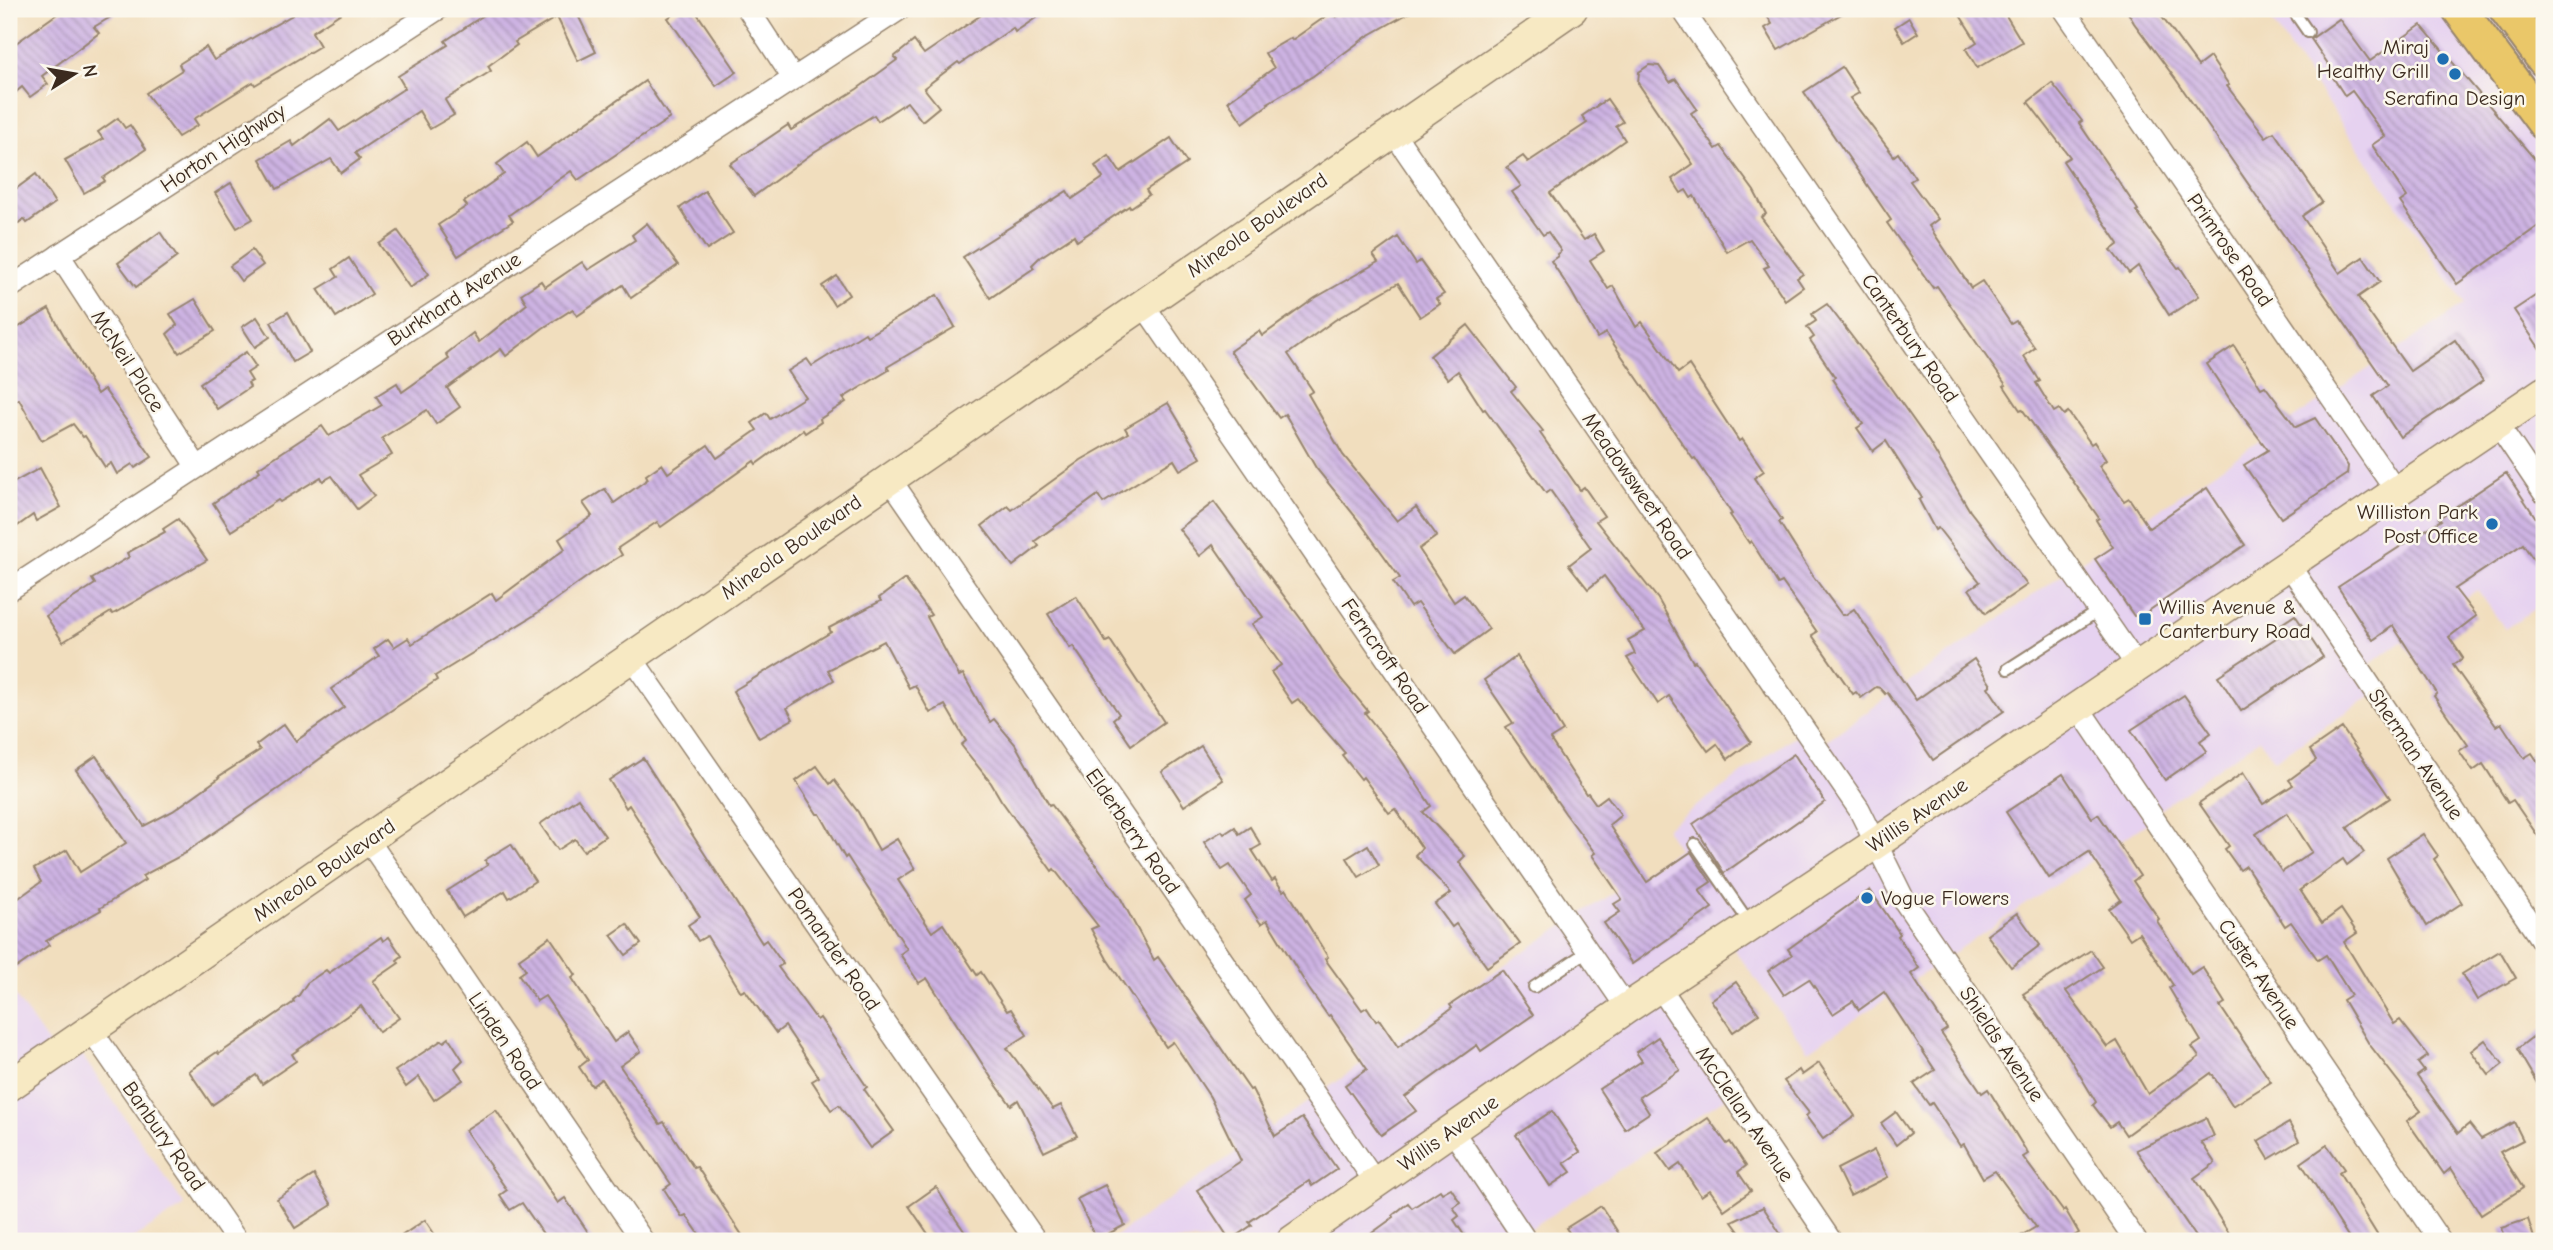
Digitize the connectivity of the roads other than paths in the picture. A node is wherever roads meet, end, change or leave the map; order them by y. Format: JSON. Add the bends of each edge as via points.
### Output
{"nodes":[{"id":1,"x":438,"y":9,"type":"edge"},
{"id":2,"x":748,"y":9,"type":"edge"},
{"id":3,"x":900,"y":9,"type":"edge"},
{"id":4,"x":1572,"y":9,"type":"edge"},
{"id":5,"x":1682,"y":9,"type":"edge"},
{"id":6,"x":2064,"y":9,"type":"edge"},
{"id":7,"x":2292,"y":9,"type":"edge"},
{"id":8,"x":2459,"y":9,"type":"edge"},
{"id":9,"x":2506,"y":9,"type":"edge"},
{"id":10,"x":2308,"y":32,"type":"dead end"},
{"id":11,"x":2544,"y":60,"type":"edge"},
{"id":12,"x":793,"y":78,"type":"junction"},
{"id":13,"x":2544,"y":123,"type":"edge"},
{"id":14,"x":1393,"y":132,"type":"junction"},
{"id":15,"x":59,"y":255,"type":"junction"},
{"id":16,"x":9,"y":288,"type":"edge"},
{"id":17,"x":1143,"y":304,"type":"junction"},
{"id":18,"x":2544,"y":392,"type":"edge"},
{"id":19,"x":2497,"y":423,"type":"junction"},
{"id":20,"x":197,"y":467,"type":"junction"},
{"id":21,"x":890,"y":479,"type":"junction"},
{"id":22,"x":2396,"y":491,"type":"junction"},
{"id":23,"x":2544,"y":493,"type":"edge"},
{"id":24,"x":2289,"y":565,"type":"junction"},
{"id":25,"x":9,"y":590,"type":"edge"},
{"id":26,"x":2098,"y":611,"type":"junction"},
{"id":27,"x":631,"y":657,"type":"junction"},
{"id":28,"x":2137,"y":667,"type":"junction"},
{"id":29,"x":2008,"y":669,"type":"dead end"},
{"id":30,"x":2078,"y":707,"type":"junction"},
{"id":31,"x":368,"y":840,"type":"junction"},
{"id":32,"x":1695,"y":844,"type":"dead end"},
{"id":33,"x":1875,"y":844,"type":"junction"},
{"id":34,"x":1751,"y":925,"type":"junction"},
{"id":35,"x":2544,"y":944,"type":"edge"},
{"id":36,"x":1588,"y":951,"type":"junction"},
{"id":37,"x":1659,"y":986,"type":"junction"},
{"id":38,"x":1534,"y":987,"type":"dead end"},
{"id":39,"x":1627,"y":1008,"type":"junction"},
{"id":40,"x":90,"y":1030,"type":"junction"},
{"id":41,"x":9,"y":1086,"type":"edge"},
{"id":42,"x":1452,"y":1130,"type":"junction"},
{"id":43,"x":1376,"y":1183,"type":"junction"},
{"id":44,"x":237,"y":1241,"type":"edge"},
{"id":45,"x":643,"y":1241,"type":"edge"},
{"id":46,"x":1036,"y":1241,"type":"edge"},
{"id":47,"x":1292,"y":1241,"type":"edge"},
{"id":48,"x":1526,"y":1241,"type":"edge"},
{"id":49,"x":1831,"y":1241,"type":"edge"},
{"id":50,"x":2136,"y":1241,"type":"edge"},
{"id":51,"x":2441,"y":1241,"type":"edge"}],
"edges":[{"from":1,"to":15,"type":"street","name":"Horton Highway"},
{"from":2,"to":12,"type":"street"},
{"from":3,"to":12,"type":"street","name":"Burkhard Avenue"},
{"from":4,"to":14,"type":"main road","name":"Mineola Boulevard"},
{"from":5,"to":26,"type":"street","name":"Canterbury Road"},
{"from":6,"to":22,"type":"street","name":"Primrose Road"},
{"from":7,"to":10,"type":"lane"},
{"from":8,"to":13,"type":"main road"},
{"from":9,"to":11,"type":"main road"},
{"from":12,"to":20,"type":"street","name":"Burkhard Avenue"},
{"from":14,"to":17,"type":"main road","name":"Mineola Boulevard"},
{"from":14,"to":33,"type":"street","name":"Meadowsweet Road","via":[[1859,809]]},
{"from":15,"to":16,"type":"street","name":"Horton Highway"},
{"from":15,"to":20,"type":"street","name":"McNeil Place"},
{"from":17,"to":21,"type":"main road","name":"Mineola Boulevard"},
{"from":17,"to":36,"type":"street","name":"Ferncroft Road"},
{"from":18,"to":19,"type":"main road","name":"Willis Avenue"},
{"from":19,"to":22,"type":"main road","name":"Willis Avenue"},
{"from":19,"to":23,"type":"street"},
{"from":20,"to":25,"type":"street","name":"Burkhard Avenue"},
{"from":21,"to":27,"type":"main road","name":"Mineola Boulevard"},
{"from":21,"to":43,"type":"street","name":"Elderberry Road"},
{"from":22,"to":24,"type":"main road","name":"Willis Avenue"},
{"from":24,"to":28,"type":"main road","name":"Willis Avenue"},
{"from":24,"to":35,"type":"street","name":"Sherman Avenue"},
{"from":26,"to":28,"type":"street","name":"Canterbury Road"},
{"from":26,"to":29,"type":"lane"},
{"from":27,"to":31,"type":"main road","name":"Mineola Boulevard"},
{"from":27,"to":46,"type":"street","name":"Pomander Road"},
{"from":28,"to":30,"type":"main road","name":"Willis Avenue"},
{"from":30,"to":33,"type":"main road","name":"Willis Avenue"},
{"from":30,"to":51,"type":"street","name":"Custer Avenue"},
{"from":31,"to":40,"type":"main road","name":"Mineola Boulevard"},
{"from":31,"to":45,"type":"street","name":"Linden Road"},
{"from":32,"to":34,"type":"lane"},
{"from":33,"to":34,"type":"main road","name":"Willis Avenue"},
{"from":33,"to":50,"type":"street","name":"Shields Avenue","via":[[1905,902]]},
{"from":34,"to":37,"type":"main road","name":"Willis Avenue"},
{"from":36,"to":38,"type":"lane"},
{"from":36,"to":39,"type":"street","name":"Ferncroft Road"},
{"from":37,"to":39,"type":"main road","name":"Willis Avenue"},
{"from":37,"to":49,"type":"street","name":"McClellan Avenue"},
{"from":39,"to":42,"type":"main road","name":"Willis Avenue"},
{"from":40,"to":41,"type":"main road","name":"Mineola Boulevard"},
{"from":40,"to":44,"type":"street","name":"Banbury Road"},
{"from":42,"to":43,"type":"main road","name":"Willis Avenue"},
{"from":42,"to":48,"type":"street"},
{"from":43,"to":47,"type":"main road","name":"Willis Avenue"}]}
